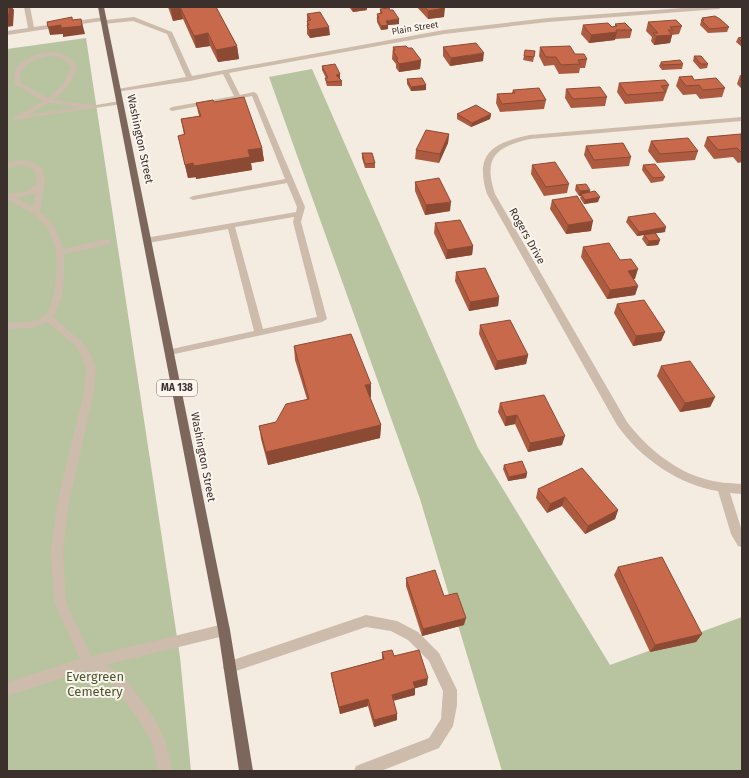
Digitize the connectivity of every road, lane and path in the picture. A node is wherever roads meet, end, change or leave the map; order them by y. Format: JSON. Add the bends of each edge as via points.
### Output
{"nodes":[{"id":1,"x":27,"y":7,"type":"edge"},
{"id":2,"x":101,"y":7,"type":"edge"},
{"id":3,"x":719,"y":7,"type":"edge"},
{"id":4,"x":104,"y":21,"type":"junction"},
{"id":5,"x":30,"y":30,"type":"junction"},
{"id":6,"x":7,"y":33,"type":"edge"},
{"id":7,"x":225,"y":72,"type":"junction"},
{"id":8,"x":190,"y":79,"type":"junction"},
{"id":9,"x":118,"y":91,"type":"junction"},
{"id":10,"x":238,"y":97,"type":"junction"},
{"id":11,"x":49,"y":101,"type":"junction"},
{"id":12,"x":120,"y":103,"type":"junction"},
{"id":13,"x":96,"y":107,"type":"junction"},
{"id":14,"x":172,"y":109,"type":"dead end"},
{"id":15,"x":15,"y":119,"type":"junction"},
{"id":16,"x":742,"y":119,"type":"edge"},
{"id":17,"x":7,"y":120,"type":"edge"},
{"id":18,"x":7,"y":158,"type":"edge"},
{"id":19,"x":21,"y":162,"type":"junction"},
{"id":20,"x":7,"y":166,"type":"edge"},
{"id":21,"x":290,"y":180,"type":"junction"},
{"id":22,"x":40,"y":185,"type":"junction"},
{"id":23,"x":7,"y":196,"type":"edge"},
{"id":24,"x":193,"y":198,"type":"dead end"},
{"id":25,"x":37,"y":212,"type":"junction"},
{"id":26,"x":299,"y":214,"type":"junction"},
{"id":27,"x":231,"y":226,"type":"junction"},
{"id":28,"x":148,"y":240,"type":"junction"},
{"id":29,"x":107,"y":242,"type":"dead end"},
{"id":30,"x":60,"y":252,"type":"junction"},
{"id":31,"x":48,"y":318,"type":"junction"},
{"id":32,"x":7,"y":326,"type":"edge"},
{"id":33,"x":259,"y":333,"type":"junction"},
{"id":34,"x":170,"y":352,"type":"junction"},
{"id":35,"x":723,"y":488,"type":"junction"},
{"id":36,"x":742,"y":489,"type":"edge"},
{"id":37,"x":742,"y":542,"type":"edge"},
{"id":38,"x":224,"y":630,"type":"junction"},
{"id":39,"x":88,"y":663,"type":"junction"},
{"id":40,"x":230,"y":667,"type":"junction"},
{"id":41,"x":7,"y":689,"type":"edge"},
{"id":42,"x":165,"y":771,"type":"edge"},
{"id":43,"x":246,"y":771,"type":"edge"},
{"id":44,"x":361,"y":771,"type":"edge"}],
"edges":[{"from":1,"to":5,"type":"street"},
{"from":2,"to":4,"type":"main road","name":"Washington Street","number":"MA 138"},
{"from":3,"to":7,"type":"street","name":"Plain Street","via":[[548,20],[444,32]]},
{"from":4,"to":5,"type":"street"},
{"from":4,"to":8,"type":"street","via":[[134,19],[170,34]]},
{"from":4,"to":9,"type":"main road","name":"Washington Street","number":"MA 138"},
{"from":5,"to":6,"type":"street"},
{"from":7,"to":8,"type":"street","name":"Plain Street"},
{"from":7,"to":10,"type":"street"},
{"from":8,"to":9,"type":"street","name":"Plain Street"},
{"from":9,"to":12,"type":"main road","name":"Washington Street","number":"MA 138"},
{"from":10,"to":14,"type":"street"},
{"from":10,"to":21,"type":"street","via":[[254,94]]},
{"from":11,"to":11,"type":"street","via":[[18,84],[16,77],[19,68],[38,56],[56,54],[64,56],[74,68],[73,74],[62,89]]},
{"from":11,"to":13,"type":"street"},
{"from":11,"to":15,"type":"street"},
{"from":12,"to":13,"type":"street"},
{"from":12,"to":28,"type":"main road","name":"Washington Street","number":"MA 138"},
{"from":13,"to":15,"type":"street"},
{"from":15,"to":17,"type":"street"},
{"from":16,"to":35,"type":"street","name":"Rogers Drive","via":[[526,137],[503,145],[494,152],[486,168],[491,194],[626,430],[671,467],[702,483]]},
{"from":18,"to":19,"type":"street"},
{"from":19,"to":20,"type":"street"},
{"from":19,"to":22,"type":"street","via":[[31,163],[39,169]]},
{"from":21,"to":24,"type":"street"},
{"from":21,"to":26,"type":"street","via":[[301,207]]},
{"from":22,"to":23,"type":"street","via":[[26,194]]},
{"from":22,"to":25,"type":"street"},
{"from":23,"to":25,"type":"street"},
{"from":25,"to":30,"type":"street","via":[[52,230]]},
{"from":26,"to":27,"type":"street"},
{"from":26,"to":33,"type":"street","via":[[297,222],[322,319]]},
{"from":27,"to":28,"type":"street"},
{"from":27,"to":33,"type":"street"},
{"from":28,"to":34,"type":"main road","name":"Washington Street","number":"MA 138"},
{"from":29,"to":30,"type":"street"},
{"from":30,"to":31,"type":"street","via":[[57,298],[54,310]]},
{"from":31,"to":32,"type":"street","via":[[32,325]]},
{"from":31,"to":39,"type":"street","via":[[80,344],[91,370],[89,392],[63,503],[58,551],[60,602]]},
{"from":33,"to":34,"type":"street"},
{"from":34,"to":38,"type":"main road","name":"Washington Street","number":"MA 138"},
{"from":35,"to":36,"type":"street","name":"Rogers Drive"},
{"from":35,"to":37,"type":"street","via":[[737,534]]},
{"from":38,"to":39,"type":"street"},
{"from":38,"to":40,"type":"main road","name":"Washington Street","number":"MA 138"},
{"from":39,"to":41,"type":"street"},
{"from":39,"to":42,"type":"street","via":[[118,680],[147,720],[160,742]]},
{"from":40,"to":43,"type":"main road","name":"Washington Street","number":"MA 138"},
{"from":40,"to":44,"type":"street","via":[[366,621],[393,625],[413,636],[434,657],[450,690],[448,721],[434,743]]}]}
